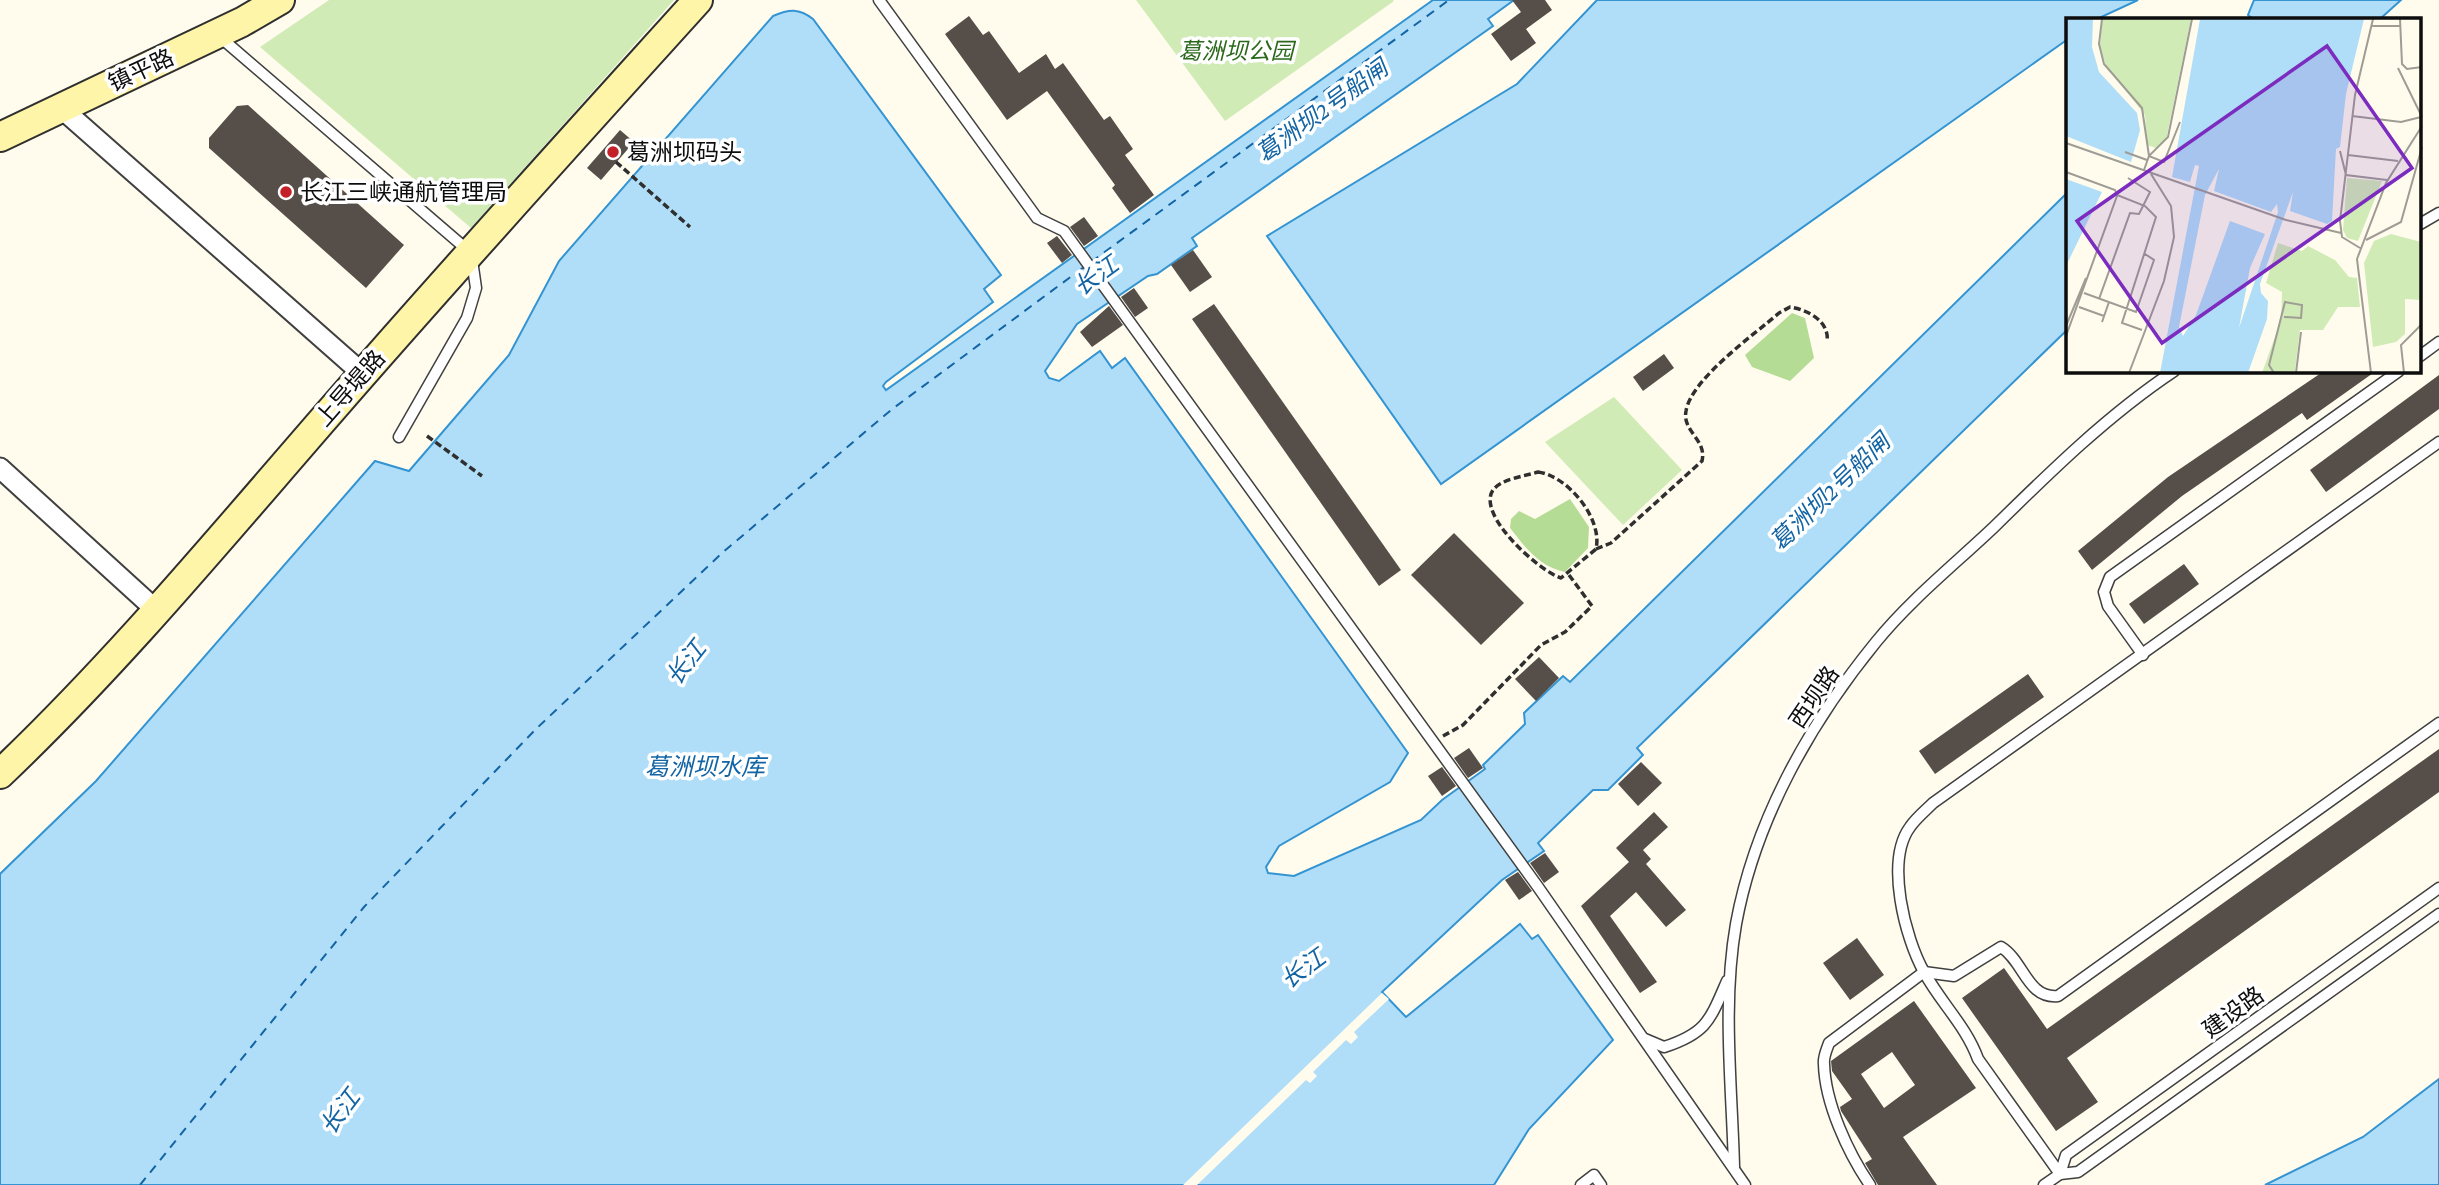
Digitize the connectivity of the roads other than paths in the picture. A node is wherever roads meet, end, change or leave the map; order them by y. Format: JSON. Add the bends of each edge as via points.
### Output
{"nodes":[{"id":1,"x":280,"y":0,"type":"edge"},
{"id":2,"x":698,"y":0,"type":"edge"},
{"id":3,"x":879,"y":0,"type":"edge"},
{"id":4,"x":217,"y":34,"type":"junction"},
{"id":5,"x":60,"y":107,"type":"junction"},
{"id":6,"x":0,"y":137,"type":"edge"},
{"id":7,"x":2439,"y":213,"type":"edge"},
{"id":8,"x":2422,"y":222,"type":"edge"},
{"id":9,"x":471,"y":253,"type":"junction"},
{"id":10,"x":2439,"y":342,"type":"edge"},
{"id":11,"x":2422,"y":355,"type":"edge"},
{"id":12,"x":2171,"y":373,"type":"edge"},
{"id":13,"x":2396,"y":373,"type":"edge"},
{"id":14,"x":363,"y":374,"type":"junction"},
{"id":15,"x":399,"y":437,"type":"dead end"},
{"id":16,"x":2439,"y":442,"type":"edge"},
{"id":17,"x":0,"y":468,"type":"edge"},
{"id":18,"x":156,"y":610,"type":"junction"},
{"id":19,"x":2143,"y":655,"type":"junction"},
{"id":20,"x":2439,"y":723,"type":"edge"},
{"id":21,"x":0,"y":774,"type":"edge"},
{"id":22,"x":2439,"y":888,"type":"edge"},
{"id":23,"x":2439,"y":914,"type":"edge"},
{"id":24,"x":1924,"y":972,"type":"junction"},
{"id":25,"x":1729,"y":977,"type":"junction"},
{"id":26,"x":1643,"y":1038,"type":"junction"},
{"id":27,"x":1734,"y":1170,"type":"junction"},
{"id":28,"x":2060,"y":1174,"type":"junction"},
{"id":29,"x":1581,"y":1185,"type":"edge"},
{"id":30,"x":1601,"y":1185,"type":"edge"},
{"id":31,"x":1745,"y":1185,"type":"edge"},
{"id":32,"x":1870,"y":1185,"type":"edge"},
{"id":33,"x":2044,"y":1185,"type":"edge"}],
"edges":[{"from":1,"to":4,"type":"street","name":"镇平路"},
{"from":2,"to":9,"type":"street","name":"上导堤路"},
{"from":3,"to":26,"type":"lane","via":[[1037,218],[1060,227],[1079,252]]},
{"from":4,"to":5,"type":"street","name":"镇平路"},
{"from":4,"to":9,"type":"lane"},
{"from":5,"to":6,"type":"street","name":"镇平路"},
{"from":5,"to":14,"type":"street"},
{"from":7,"to":8,"type":"lane"},
{"from":9,"to":14,"type":"street","name":"上导堤路"},
{"from":9,"to":15,"type":"lane","via":[[476,288],[467,318]]},
{"from":10,"to":11,"type":"lane"},
{"from":12,"to":25,"type":"lane","name":"西坝路","via":[[2066,458],[1878,640],[1816,722],[1778,796],[1756,853],[1737,922]]},
{"from":13,"to":19,"type":"lane","via":[[2110,578],[2104,592],[2108,606]]},
{"from":14,"to":18,"type":"street","name":"上导堤路"},
{"from":16,"to":19,"type":"lane"},
{"from":17,"to":18,"type":"street"},
{"from":18,"to":21,"type":"street","name":"上导堤路"},
{"from":19,"to":24,"type":"lane","via":[[1933,803],[1909,828],[1900,850],[1901,902]]},
{"from":20,"to":24,"type":"lane","via":[[2058,996],[2038,993],[2009,951],[2001,947],[1954,976]]},
{"from":22,"to":28,"type":"lane","name":"建设路","via":[[2066,1155]]},
{"from":23,"to":28,"type":"lane","via":[[2078,1172]]},
{"from":24,"to":28,"type":"lane","via":[[1972,1040],[1978,1059]]},
{"from":24,"to":32,"type":"lane","via":[[1829,1043],[1823,1060],[1834,1108]]},
{"from":25,"to":26,"type":"lane","via":[[1708,1024],[1664,1047]]},
{"from":25,"to":27,"type":"lane","name":"西坝路"},
{"from":26,"to":27,"type":"lane"},
{"from":27,"to":31,"type":"lane"},
{"from":28,"to":33,"type":"lane"},
{"from":29,"to":30,"type":"lane","via":[[1594,1175]]}]}
